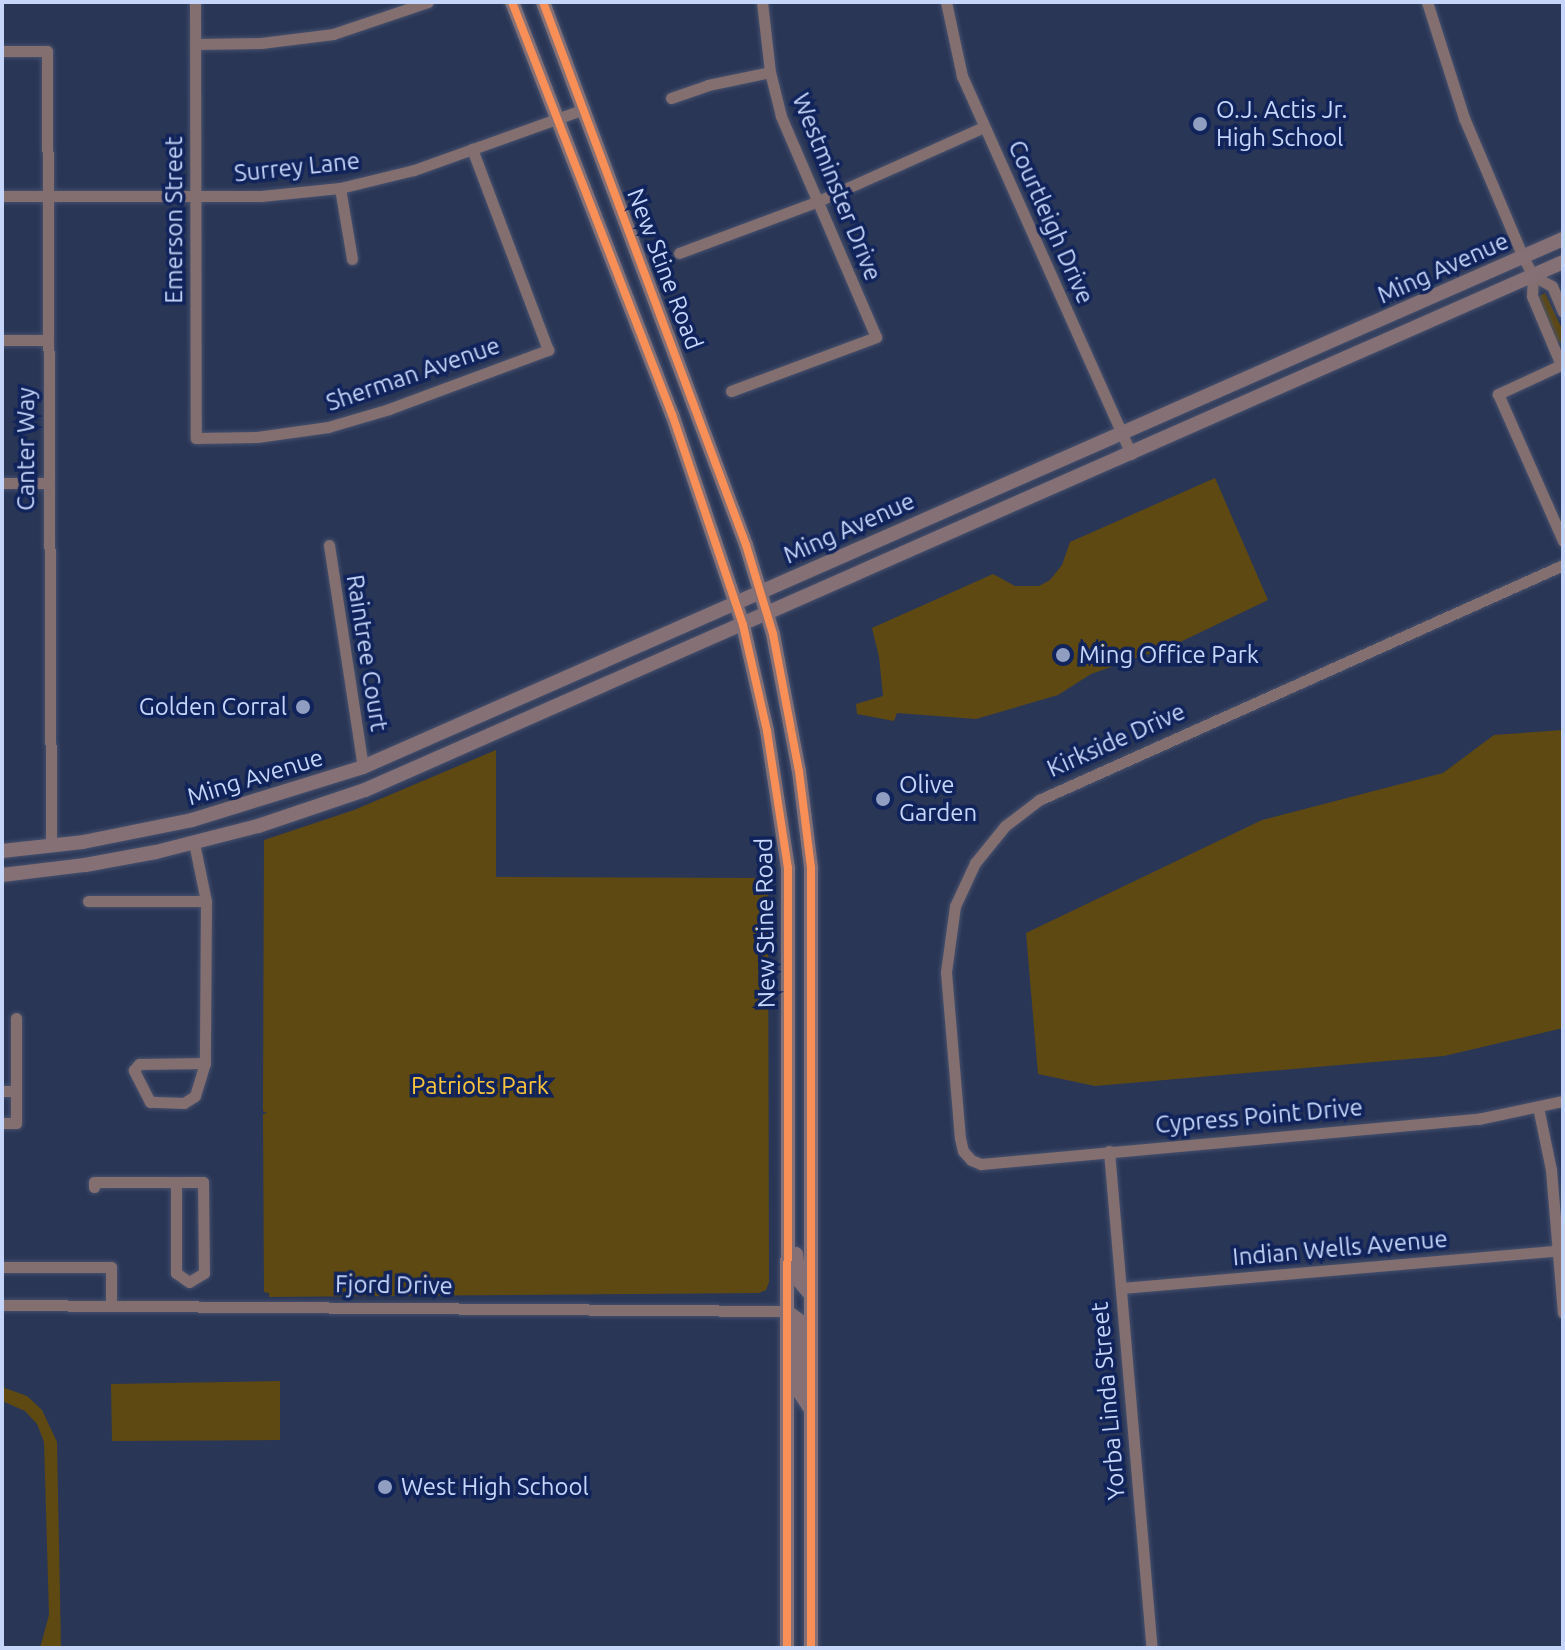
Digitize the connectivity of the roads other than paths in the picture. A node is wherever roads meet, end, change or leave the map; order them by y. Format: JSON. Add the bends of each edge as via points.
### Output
{"nodes":[{"id":1,"x":195,"y":2,"type":"edge"},
{"id":2,"x":428,"y":2,"type":"edge"},
{"id":3,"x":512,"y":2,"type":"edge"},
{"id":4,"x":543,"y":2,"type":"edge"},
{"id":5,"x":762,"y":2,"type":"edge"},
{"id":6,"x":946,"y":2,"type":"edge"},
{"id":7,"x":1427,"y":2,"type":"edge"},
{"id":8,"x":196,"y":44,"type":"junction"},
{"id":9,"x":2,"y":51,"type":"edge"},
{"id":10,"x":770,"y":72,"type":"junction"},
{"id":11,"x":671,"y":98,"type":"dead end"},
{"id":12,"x":584,"y":109,"type":"junction"},
{"id":13,"x":558,"y":119,"type":"junction"},
{"id":14,"x":984,"y":127,"type":"junction"},
{"id":15,"x":472,"y":149,"type":"junction"},
{"id":16,"x":340,"y":188,"type":"junction"},
{"id":17,"x":2,"y":196,"type":"edge"},
{"id":18,"x":47,"y":196,"type":"junction"},
{"id":19,"x":196,"y":197,"type":"junction"},
{"id":20,"x":816,"y":202,"type":"junction"},
{"id":21,"x":1563,"y":239,"type":"edge"},
{"id":22,"x":679,"y":253,"type":"dead end"},
{"id":23,"x":1523,"y":257,"type":"junction"},
{"id":24,"x":352,"y":259,"type":"dead end"},
{"id":25,"x":1563,"y":262,"type":"edge"},
{"id":26,"x":1533,"y":276,"type":"junction"},
{"id":27,"x":1563,"y":312,"type":"edge"},
{"id":28,"x":2,"y":340,"type":"edge"},
{"id":29,"x":48,"y":340,"type":"junction"},
{"id":30,"x":1562,"y":364,"type":"edge"},
{"id":31,"x":731,"y":391,"type":"dead end"},
{"id":32,"x":1122,"y":433,"type":"junction"},
{"id":33,"x":196,"y":438,"type":"joint"},
{"id":34,"x":1131,"y":454,"type":"junction"},
{"id":35,"x":2,"y":483,"type":"edge"},
{"id":36,"x":48,"y":483,"type":"junction"},
{"id":37,"x":1563,"y":541,"type":"edge"},
{"id":38,"x":329,"y":545,"type":"dead end"},
{"id":39,"x":1563,"y":565,"type":"edge"},
{"id":40,"x":760,"y":590,"type":"junction"},
{"id":41,"x":735,"y":600,"type":"junction"},
{"id":42,"x":767,"y":612,"type":"junction"},
{"id":43,"x":743,"y":625,"type":"junction"},
{"id":44,"x":363,"y":767,"type":"junction"},
{"id":45,"x":258,"y":826,"type":"junction"},
{"id":46,"x":124,"y":835,"type":"junction"},
{"id":47,"x":194,"y":843,"type":"junction"},
{"id":48,"x":51,"y":846,"type":"junction"},
{"id":49,"x":2,"y":851,"type":"edge"},
{"id":50,"x":60,"y":868,"type":"junction"},
{"id":51,"x":2,"y":872,"type":"edge"},
{"id":52,"x":88,"y":901,"type":"dead end"},
{"id":53,"x":206,"y":901,"type":"junction"},
{"id":54,"x":16,"y":1018,"type":"dead end"},
{"id":55,"x":205,"y":1063,"type":"junction"},
{"id":56,"x":2,"y":1091,"type":"edge"},
{"id":57,"x":16,"y":1091,"type":"junction"},
{"id":58,"x":1563,"y":1101,"type":"edge"},
{"id":59,"x":1538,"y":1107,"type":"junction"},
{"id":60,"x":2,"y":1123,"type":"edge"},
{"id":61,"x":963,"y":1151,"type":"joint"},
{"id":62,"x":1109,"y":1151,"type":"junction"},
{"id":63,"x":176,"y":1182,"type":"junction"},
{"id":64,"x":94,"y":1187,"type":"dead end"},
{"id":65,"x":786,"y":1228,"type":"junction"},
{"id":66,"x":1560,"y":1251,"type":"edge"},
{"id":67,"x":2,"y":1267,"type":"edge"},
{"id":68,"x":189,"y":1282,"type":"junction"},
{"id":69,"x":1121,"y":1288,"type":"junction"},
{"id":70,"x":811,"y":1295,"type":"junction"},
{"id":71,"x":2,"y":1305,"type":"edge"},
{"id":72,"x":111,"y":1305,"type":"junction"},
{"id":73,"x":189,"y":1306,"type":"junction"},
{"id":74,"x":786,"y":1311,"type":"junction"},
{"id":75,"x":1563,"y":1312,"type":"edge"},
{"id":76,"x":811,"y":1410,"type":"junction"},
{"id":77,"x":787,"y":1648,"type":"edge"},
{"id":78,"x":811,"y":1648,"type":"edge"},
{"id":79,"x":1152,"y":1648,"type":"edge"}],
"edges":[{"from":1,"to":8,"type":"street","name":"Emerson Street"},
{"from":2,"to":8,"type":"street","via":[[321,36]]},
{"from":3,"to":13,"type":"main road","name":"New Stine Road"},
{"from":4,"to":12,"type":"main road","name":"New Stine Road"},
{"from":5,"to":10,"type":"street","name":"Westminster Drive"},
{"from":6,"to":14,"type":"street","name":"Courtleigh Drive","via":[[955,55]]},
{"from":7,"to":23,"type":"street","via":[[1464,118]]},
{"from":8,"to":19,"type":"street","name":"Emerson Street"},
{"from":9,"to":18,"type":"street","name":"Canter Way","via":[[47,51]]},
{"from":10,"to":11,"type":"street"},
{"from":10,"to":20,"type":"street","name":"Westminster Drive"},
{"from":12,"to":13,"type":"street","name":"Surrey Lane"},
{"from":12,"to":40,"type":"main road","name":"New Stine Road"},
{"from":13,"to":15,"type":"street","name":"Surrey Lane"},
{"from":13,"to":41,"type":"main road","name":"New Stine Road","via":[[672,414]]},
{"from":14,"to":20,"type":"street"},
{"from":14,"to":32,"type":"street","name":"Courtleigh Drive"},
{"from":15,"to":16,"type":"street","name":"Surrey Lane"},
{"from":15,"to":33,"type":"street","name":"Sherman Avenue","via":[[548,350],[328,427],[257,437]]},
{"from":16,"to":19,"type":"street","name":"Surrey Lane"},
{"from":16,"to":24,"type":"street"},
{"from":17,"to":18,"type":"street","name":"Surrey Lane"},
{"from":18,"to":19,"type":"street","name":"Surrey Lane"},
{"from":18,"to":29,"type":"street","name":"Canter Way"},
{"from":19,"to":33,"type":"street","name":"Emerson Street"},
{"from":20,"to":22,"type":"street"},
{"from":20,"to":31,"type":"street","name":"Westminster Drive","via":[[876,337]]},
{"from":21,"to":23,"type":"main road","name":"Ming Avenue"},
{"from":23,"to":26,"type":"street"},
{"from":23,"to":32,"type":"main road","name":"Ming Avenue"},
{"from":25,"to":26,"type":"main road","name":"Ming Avenue"},
{"from":26,"to":27,"type":"street","via":[[1552,286]]},
{"from":26,"to":30,"type":"street","via":[[1532,296]]},
{"from":26,"to":34,"type":"main road","name":"Ming Avenue"},
{"from":28,"to":29,"type":"street"},
{"from":29,"to":36,"type":"street","name":"Canter Way"},
{"from":30,"to":37,"type":"street","via":[[1498,394]]},
{"from":32,"to":34,"type":"street","name":"Courtleigh Drive"},
{"from":32,"to":40,"type":"main road","name":"Ming Avenue"},
{"from":34,"to":42,"type":"main road","name":"Ming Avenue"},
{"from":35,"to":36,"type":"street"},
{"from":36,"to":48,"type":"street","name":"Canter Way"},
{"from":38,"to":44,"type":"street","name":"Raintree Court"},
{"from":39,"to":61,"type":"street","name":"Kirkside Drive","via":[[1060,789],[1005,826],[964,884],[946,949]]},
{"from":40,"to":41,"type":"main road","name":"Ming Avenue"},
{"from":40,"to":42,"type":"main road","name":"New Stine Road"},
{"from":41,"to":43,"type":"main road","name":"New Stine Road"},
{"from":41,"to":44,"type":"main road","name":"Ming Avenue"},
{"from":42,"to":43,"type":"main road","name":"Ming Avenue"},
{"from":42,"to":70,"type":"main road","name":"New Stine Road","via":[[799,771],[811,868]]},
{"from":43,"to":45,"type":"main road","name":"Ming Avenue","via":[[405,774]]},
{"from":43,"to":65,"type":"main road","name":"New Stine Road","via":[[767,731],[788,868]]},
{"from":44,"to":45,"type":"main road","via":[[352,783]]},
{"from":44,"to":46,"type":"main road","name":"Ming Avenue","via":[[256,803]]},
{"from":45,"to":47,"type":"main road","name":"Ming Avenue"},
{"from":46,"to":48,"type":"main road","name":"Ming Avenue"},
{"from":46,"to":50,"type":"main road","via":[[73,854]]},
{"from":47,"to":50,"type":"main road","name":"Ming Avenue"},
{"from":47,"to":53,"type":"street"},
{"from":48,"to":49,"type":"main road","name":"Ming Avenue"},
{"from":48,"to":51,"type":"main road","via":[[38,860]]},
{"from":50,"to":51,"type":"main road","name":"Ming Avenue"},
{"from":52,"to":53,"type":"street"},
{"from":53,"to":55,"type":"street"},
{"from":54,"to":57,"type":"street"},
{"from":55,"to":55,"type":"street","via":[[139,1064],[134,1070],[150,1102],[184,1103],[195,1096]]},
{"from":56,"to":57,"type":"street"},
{"from":57,"to":60,"type":"street","via":[[16,1123]]},
{"from":58,"to":59,"type":"street","name":"Cypress Point Drive"},
{"from":59,"to":62,"type":"street","name":"Cypress Point Drive","via":[[1478,1119]]},
{"from":59,"to":66,"type":"street"},
{"from":61,"to":62,"type":"street","name":"Cypress Point Drive","via":[[981,1164]]},
{"from":62,"to":69,"type":"street","name":"Yorba Linda Street"},
{"from":63,"to":64,"type":"street","via":[[94,1182]]},
{"from":63,"to":68,"type":"street","via":[[176,1273]]},
{"from":63,"to":68,"type":"street","via":[[203,1182],[204,1273]]},
{"from":65,"to":70,"type":"main road","via":[[796,1244],[795,1269]]},
{"from":65,"to":74,"type":"main road","name":"New Stine Road"},
{"from":66,"to":69,"type":"street","name":"Indian Wells Avenue"},
{"from":66,"to":75,"type":"street"},
{"from":67,"to":72,"type":"street","via":[[111,1267]]},
{"from":68,"to":73,"type":"street"},
{"from":69,"to":79,"type":"street","name":"Yorba Linda Street"},
{"from":70,"to":76,"type":"main road","name":"New Stine Road"},
{"from":71,"to":72,"type":"street","name":"Fjord Drive"},
{"from":72,"to":73,"type":"street","name":"Fjord Drive"},
{"from":73,"to":74,"type":"street","name":"Fjord Drive"},
{"from":74,"to":76,"type":"main road","via":[[800,1321],[800,1393]]},
{"from":74,"to":77,"type":"main road","name":"New Stine Road"},
{"from":76,"to":78,"type":"main road","name":"New Stine Road"}]}
